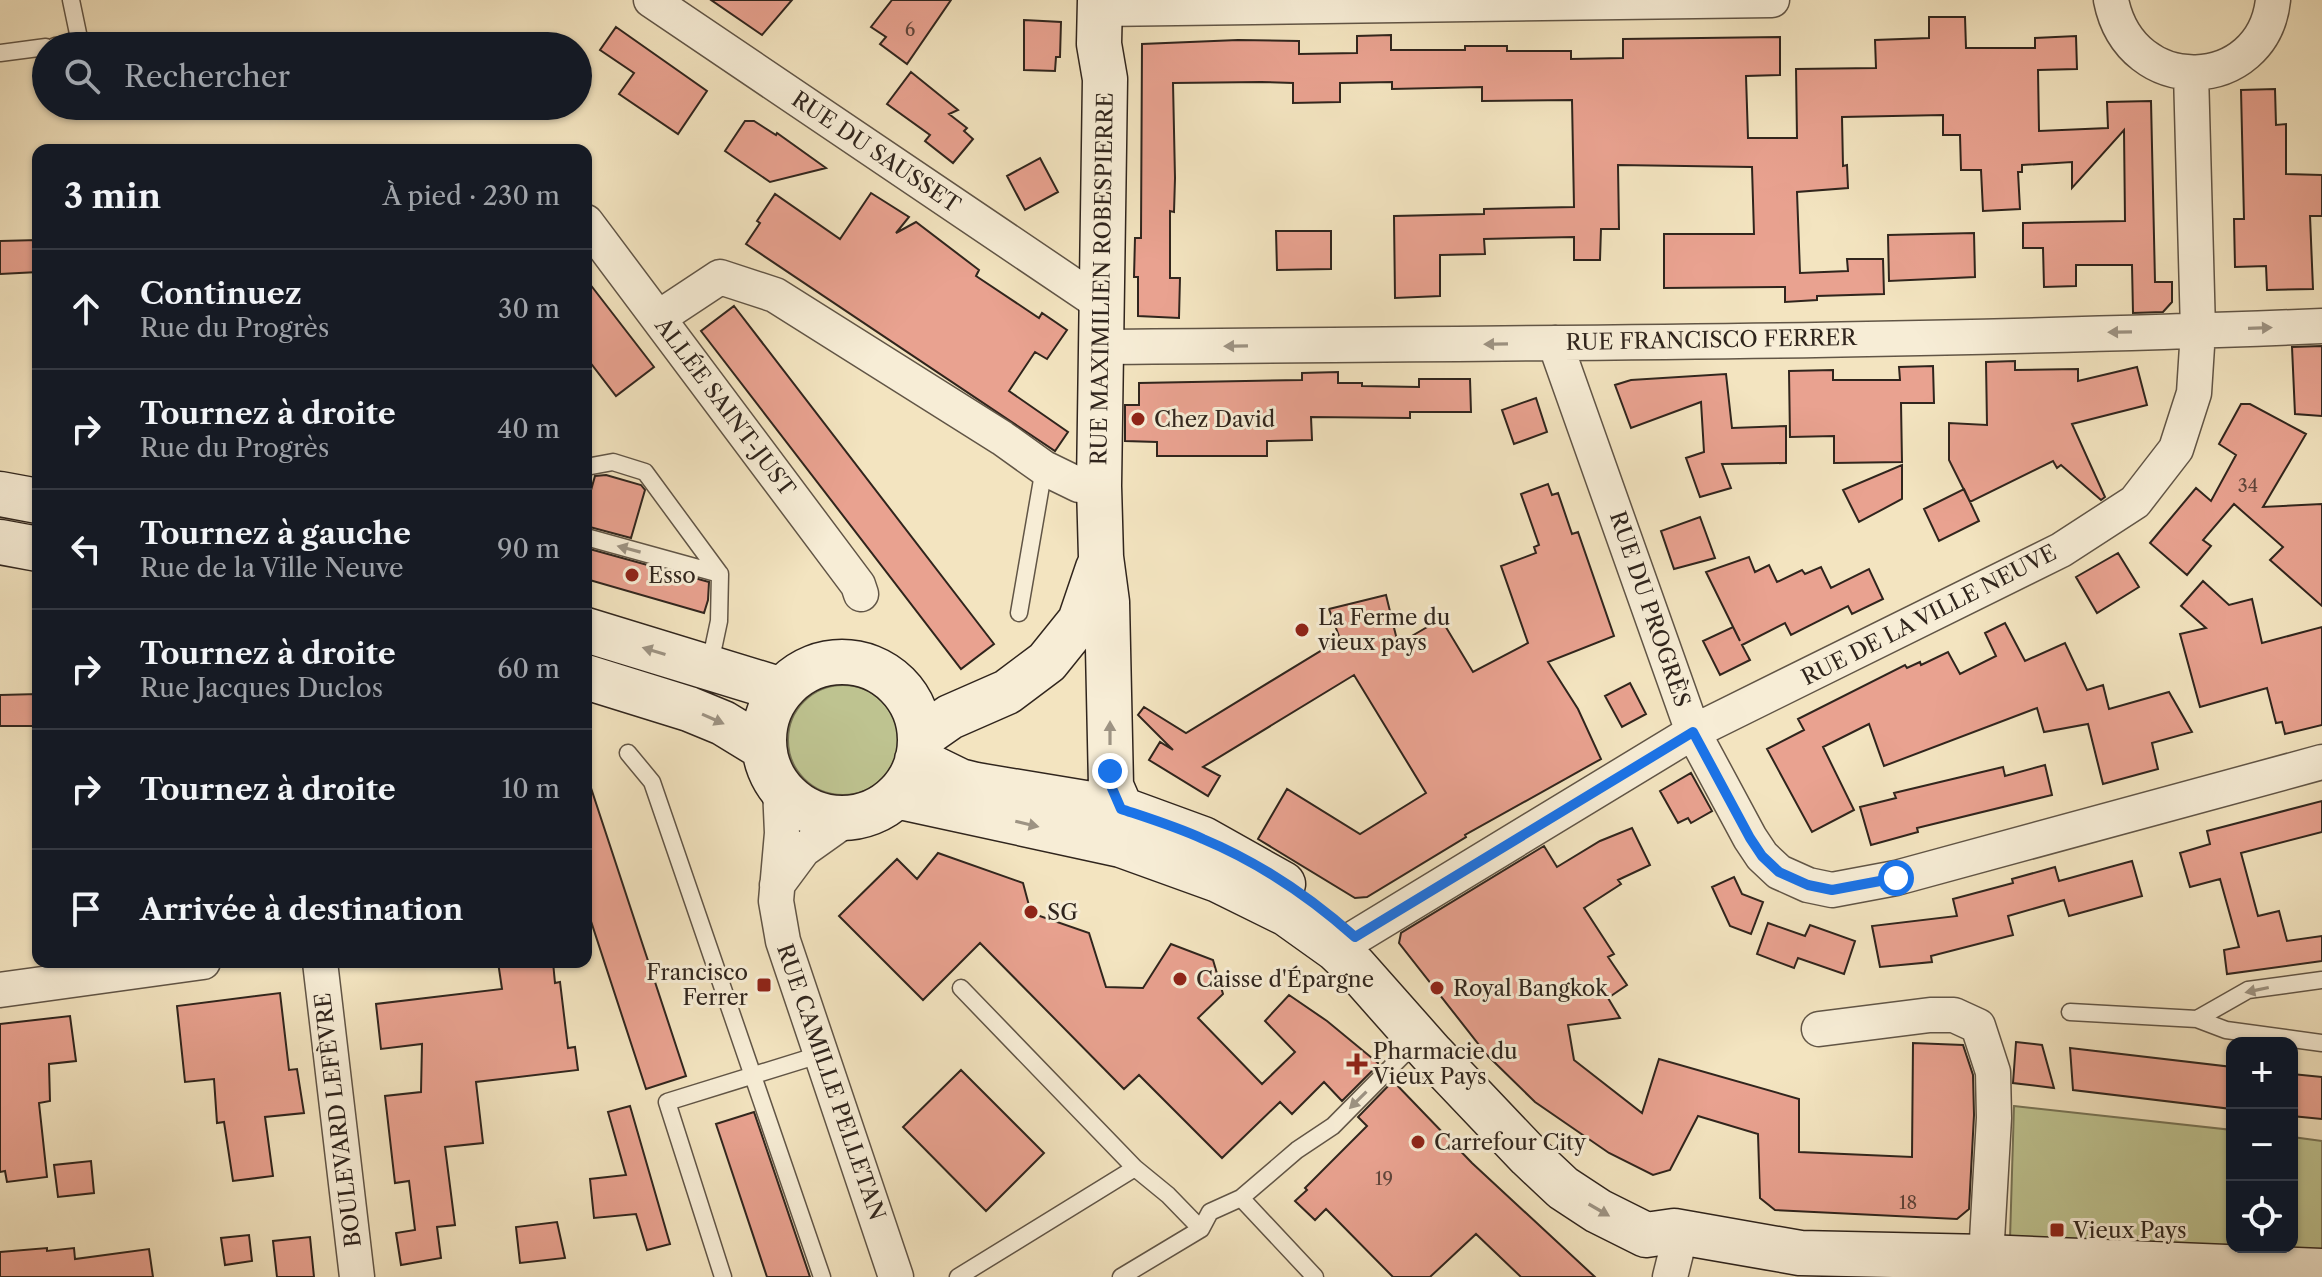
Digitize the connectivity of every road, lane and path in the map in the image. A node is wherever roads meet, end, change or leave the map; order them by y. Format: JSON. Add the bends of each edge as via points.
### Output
{"nodes":[{"id":1,"x":71,"y":0,"type":"edge"},
{"id":2,"x":651,"y":0,"type":"edge"},
{"id":3,"x":1772,"y":0,"type":"edge"},
{"id":4,"x":2111,"y":0,"type":"edge"},
{"id":5,"x":2273,"y":0,"type":"edge"},
{"id":6,"x":1100,"y":5,"type":"edge"},
{"id":7,"x":78,"y":32,"type":"edge"},
{"id":8,"x":32,"y":49,"type":"edge"},
{"id":9,"x":0,"y":53,"type":"edge"},
{"id":10,"x":2191,"y":73,"type":"junction"},
{"id":11,"x":592,"y":230,"type":"edge"},
{"id":12,"x":1101,"y":304,"type":"junction"},
{"id":13,"x":658,"y":318,"type":"junction"},
{"id":14,"x":2322,"y":326,"type":"edge"},
{"id":15,"x":2198,"y":331,"type":"junction"},
{"id":16,"x":1555,"y":343,"type":"junction"},
{"id":17,"x":1100,"y":347,"type":"junction"},
{"id":18,"x":592,"y":466,"type":"edge"},
{"id":19,"x":1044,"y":468,"type":"junction"},
{"id":20,"x":1099,"y":486,"type":"junction"},
{"id":21,"x":0,"y":494,"type":"edge"},
{"id":22,"x":32,"y":500,"type":"edge"},
{"id":23,"x":592,"y":539,"type":"edge"},
{"id":24,"x":0,"y":542,"type":"edge"},
{"id":25,"x":32,"y":548,"type":"edge"},
{"id":26,"x":1101,"y":557,"type":"junction"},
{"id":27,"x":720,"y":574,"type":"junction"},
{"id":28,"x":861,"y":594,"type":"dead end"},
{"id":29,"x":1019,"y":613,"type":"dead end"},
{"id":30,"x":592,"y":632,"type":"edge"},
{"id":31,"x":708,"y":669,"type":"junction"},
{"id":32,"x":592,"y":679,"type":"edge"},
{"id":33,"x":782,"y":690,"type":"junction"},
{"id":34,"x":906,"y":696,"type":"junction"},
{"id":35,"x":993,"y":699,"type":"junction"},
{"id":36,"x":1693,"y":732,"type":"junction"},
{"id":37,"x":764,"y":748,"type":"junction"},
{"id":38,"x":628,"y":753,"type":"dead end"},
{"id":39,"x":2322,"y":762,"type":"edge"},
{"id":40,"x":911,"y":765,"type":"junction"},
{"id":41,"x":780,"y":788,"type":"junction"},
{"id":42,"x":1121,"y":809,"type":"junction"},
{"id":43,"x":848,"y":818,"type":"junction"},
{"id":44,"x":776,"y":886,"type":"junction"},
{"id":45,"x":1345,"y":943,"type":"junction"},
{"id":46,"x":160,"y":968,"type":"edge"},
{"id":47,"x":321,"y":968,"type":"edge"},
{"id":48,"x":2322,"y":980,"type":"edge"},
{"id":49,"x":961,"y":988,"type":"dead end"},
{"id":50,"x":0,"y":990,"type":"edge"},
{"id":51,"x":2070,"y":1012,"type":"dead end"},
{"id":52,"x":2197,"y":1019,"type":"junction"},
{"id":53,"x":1819,"y":1029,"type":"dead end"},
{"id":54,"x":1426,"y":1033,"type":"junction"},
{"id":55,"x":2322,"y":1043,"type":"edge"},
{"id":56,"x":822,"y":1054,"type":"junction"},
{"id":57,"x":752,"y":1075,"type":"junction"},
{"id":58,"x":1135,"y":1168,"type":"junction"},
{"id":59,"x":1241,"y":1198,"type":"junction"},
{"id":60,"x":1201,"y":1229,"type":"junction"},
{"id":61,"x":1678,"y":1232,"type":"junction"},
{"id":62,"x":1986,"y":1257,"type":"junction"},
{"id":63,"x":2322,"y":1271,"type":"edge"},
{"id":64,"x":357,"y":1277,"type":"edge"},
{"id":65,"x":723,"y":1277,"type":"edge"},
{"id":66,"x":822,"y":1277,"type":"edge"},
{"id":67,"x":896,"y":1277,"type":"edge"},
{"id":68,"x":958,"y":1277,"type":"edge"},
{"id":69,"x":1121,"y":1277,"type":"edge"},
{"id":70,"x":1315,"y":1277,"type":"edge"},
{"id":71,"x":1670,"y":1277,"type":"edge"}],
"edges":[{"from":1,"to":7,"type":"lane"},
{"from":2,"to":12,"type":"street","name":"RUE DU SAUSSET"},
{"from":3,"to":6,"type":"street"},
{"from":4,"to":10,"type":"street","via":[[2127,41],[2145,58]]},
{"from":5,"to":10,"type":"street","via":[[2260,37],[2242,57],[2218,69]]},
{"from":6,"to":12,"type":"main road","name":"RUE MAXIMILIEN ROBESPIERRE","via":[[1105,79]]},
{"from":8,"to":9,"type":"lane"},
{"from":10,"to":15,"type":"street","name":"RUE DE LA VILLE NEUVE"},
{"from":11,"to":13,"type":"street","name":"ALLÉE SAINT-JUST"},
{"from":12,"to":17,"type":"main road","name":"RUE MAXIMILIEN ROBESPIERRE"},
{"from":13,"to":19,"type":"street","via":[[720,277],[775,295]]},
{"from":13,"to":28,"type":"street","name":"ALLÉE SAINT-JUST"},
{"from":15,"to":14,"type":"street","name":"RUE FRANCISCO FERRER","one_way":true},
{"from":15,"to":16,"type":"street","name":"RUE FRANCISCO FERRER","one_way":true},
{"from":15,"to":36,"type":"street","name":"RUE DE LA VILLE NEUVE","via":[[2194,393],[2176,449],[2135,502],[2061,550]]},
{"from":16,"to":17,"type":"street","name":"RUE FRANCISCO FERRER","one_way":true},
{"from":16,"to":36,"type":"street","name":"RUE DU PROGRÈS"},
{"from":17,"to":20,"type":"main road","name":"RUE MAXIMILIEN ROBESPIERRE"},
{"from":18,"to":27,"type":"lane","via":[[613,462],[645,472]]},
{"from":19,"to":20,"type":"street","via":[[1079,485]]},
{"from":19,"to":29,"type":"lane"},
{"from":20,"to":26,"type":"main road","name":"RUE MAXIMILIEN ROBESPIERRE"},
{"from":21,"to":22,"type":"main road"},
{"from":27,"to":23,"type":"lane","one_way":true},
{"from":24,"to":25,"type":"main road"},
{"from":26,"to":35,"type":"main road","name":"RUE MAXIMILIEN ROBESPIERRE","via":[[1084,611],[1065,643],[1027,679]]},
{"from":42,"to":26,"type":"main road","name":"RUE MAXIMILIEN ROBESPIERRE","one_way":true,"via":[[1111,786],[1107,602]]},
{"from":27,"to":31,"type":"lane","via":[[719,621]]},
{"from":31,"to":30,"type":"main road","one_way":true},
{"from":31,"to":33,"type":"main road"},
{"from":32,"to":37,"type":"main road","one_way":true,"via":[[689,709]]},
{"from":33,"to":34,"type":"main road","via":[[821,665],[845,662],[890,678]]},
{"from":33,"to":37,"type":"main road","via":[[766,721]]},
{"from":34,"to":35,"type":"main road","name":"RUE MAXIMILIEN ROBESPIERRE"},
{"from":34,"to":40,"type":"main road","via":[[916,716]]},
{"from":35,"to":40,"type":"main road","name":"RUE MAXIMILIEN ROBESPIERRE","via":[[950,717]]},
{"from":36,"to":39,"type":"street","name":"RUE DU PROGRÈS","via":[[1762,856],[1792,878],[1832,890],[1896,878]]},
{"from":36,"to":45,"type":"street","name":"RUE DE LA VILLE NEUVE"},
{"from":37,"to":41,"type":"main road"},
{"from":38,"to":57,"type":"lane","via":[[652,782]]},
{"from":40,"to":42,"type":"main road","via":[[976,785]]},
{"from":40,"to":43,"type":"main road","via":[[869,813]]},
{"from":40,"to":45,"type":"main road","one_way":true,"via":[[1246,893]]},
{"from":41,"to":43,"type":"main road","via":[[810,812]]},
{"from":41,"to":44,"type":"street","name":"RUE CAMILLE PELLETAN"},
{"from":42,"to":45,"type":"main road","via":[[1229,852],[1317,906]]},
{"from":43,"to":44,"type":"street","via":[[803,850]]},
{"from":44,"to":56,"type":"street","name":"RUE CAMILLE PELLETAN","via":[[783,941]]},
{"from":45,"to":54,"type":"main road"},
{"from":46,"to":50,"type":"street"},
{"from":47,"to":64,"type":"street","name":"BOULEVARD LEFÈVRE"},
{"from":48,"to":52,"type":"lane","one_way":true,"via":[[2248,990]]},
{"from":49,"to":58,"type":"lane"},
{"from":51,"to":52,"type":"lane"},
{"from":52,"to":55,"type":"lane","via":[[2226,1030]]},
{"from":53,"to":62,"type":"street","via":[[1930,1015],[1954,1015],[1978,1026],[1993,1072]]},
{"from":54,"to":59,"type":"lane","one_way":true,"via":[[1333,1126]]},
{"from":54,"to":61,"type":"main road","via":[[1543,1140],[1648,1204]]},
{"from":56,"to":57,"type":"lane"},
{"from":56,"to":67,"type":"street","name":"RUE CAMILLE PELLETAN"},
{"from":57,"to":65,"type":"lane","via":[[667,1102]]},
{"from":57,"to":66,"type":"lane"},
{"from":58,"to":60,"type":"lane"},
{"from":58,"to":68,"type":"lane"},
{"from":59,"to":60,"type":"lane","via":[[1210,1212]]},
{"from":59,"to":70,"type":"lane"},
{"from":60,"to":69,"type":"lane"},
{"from":61,"to":62,"type":"main road","via":[[1800,1253]]},
{"from":61,"to":71,"type":"street"},
{"from":62,"to":63,"type":"main road"}]}
